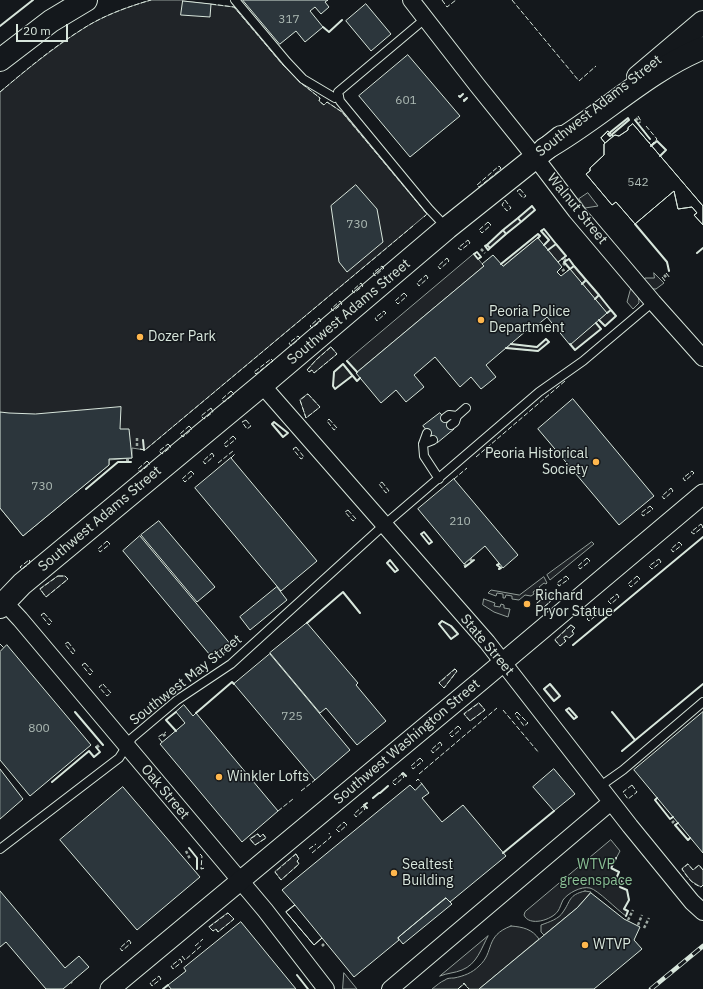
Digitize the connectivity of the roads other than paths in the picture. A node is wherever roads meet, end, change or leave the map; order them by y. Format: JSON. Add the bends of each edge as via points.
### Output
{"nodes":[{"id":1,"x":86,"y":0,"type":"edge"},
{"id":2,"x":235,"y":0,"type":"edge"},
{"id":3,"x":411,"y":0,"type":"edge"},
{"id":4,"x":426,"y":18,"type":"junction"},
{"id":5,"x":703,"y":22,"type":"edge"},
{"id":6,"x":703,"y":48,"type":"edge"},
{"id":7,"x":0,"y":60,"type":"edge"},
{"id":8,"x":339,"y":96,"type":"junction"},
{"id":9,"x":540,"y":153,"type":"junction"},
{"id":10,"x":447,"y":228,"type":"junction"},
{"id":11,"x":653,"y":302,"type":"junction"},
{"id":12,"x":703,"y":358,"type":"edge"},
{"id":13,"x":262,"y":385,"type":"junction"},
{"id":14,"x":466,"y":408,"type":"dead end"},
{"id":15,"x":457,"y":416,"type":"junction"},
{"id":16,"x":445,"y":418,"type":"dead end"},
{"id":17,"x":451,"y":425,"type":"dead end"},
{"id":18,"x":427,"y":433,"type":"dead end"},
{"id":19,"x":433,"y":440,"type":"dead end"},
{"id":20,"x":423,"y":444,"type":"junction"},
{"id":21,"x":439,"y":478,"type":"junction"},
{"id":22,"x":703,"y":494,"type":"edge"},
{"id":23,"x":384,"y":525,"type":"junction"},
{"id":24,"x":2,"y":603,"type":"edge"},
{"id":25,"x":502,"y":662,"type":"junction"},
{"id":26,"x":703,"y":702,"type":"edge"},
{"id":27,"x":126,"y":747,"type":"junction"},
{"id":28,"x":599,"y":787,"type":"junction"},
{"id":29,"x":611,"y":802,"type":"junction"},
{"id":30,"x":0,"y":849,"type":"edge"},
{"id":31,"x":240,"y":881,"type":"junction"},
{"id":32,"x":703,"y":912,"type":"edge"},
{"id":33,"x":110,"y":989,"type":"edge"},
{"id":34,"x":326,"y":989,"type":"edge"},
{"id":35,"x":390,"y":989,"type":"edge"}],
"edges":[{"from":1,"to":7,"type":"main road","via":[[51,21]]},
{"from":2,"to":8,"type":"lane","via":[[303,79],[335,98]]},
{"from":3,"to":4,"type":"street","name":"Walnut Street"},
{"from":4,"to":8,"type":"lane","via":[[338,92]]},
{"from":4,"to":9,"type":"street","name":"Walnut Street","via":[[477,85]]},
{"from":5,"to":9,"type":"main road","name":"Southwest Adams Street"},
{"from":6,"to":9,"type":"main road","via":[[644,81],[591,121]]},
{"from":8,"to":10,"type":"lane","via":[[340,101]]},
{"from":9,"to":10,"type":"main road","name":"Southwest Adams Street"},
{"from":9,"to":11,"type":"street","name":"Walnut Street","via":[[576,210]]},
{"from":10,"to":13,"type":"main road","name":"Southwest Adams Street"},
{"from":11,"to":12,"type":"street","name":"Walnut Street"},
{"from":11,"to":21,"type":"lane","name":"Southwest May Street","via":[[584,361],[539,392]]},
{"from":13,"to":23,"type":"street","name":"State Street"},
{"from":13,"to":24,"type":"main road","name":"Southwest Adams Street"},
{"from":14,"to":15,"type":"lane"},
{"from":15,"to":16,"type":"lane","via":[[448,415]]},
{"from":15,"to":17,"type":"lane"},
{"from":18,"to":20,"type":"lane"},
{"from":19,"to":20,"type":"lane"},
{"from":20,"to":21,"type":"lane","via":[[424,456]]},
{"from":21,"to":23,"type":"lane","name":"Southwest May Street"},
{"from":22,"to":25,"type":"street","name":"Southwest Washington Street"},
{"from":23,"to":25,"type":"street","name":"State Street"},
{"from":23,"to":27,"type":"lane","name":"Southwest May Street","via":[[231,664],[177,700],[132,738]]},
{"from":24,"to":27,"type":"street","name":"Oak Street","via":[[30,630]]},
{"from":25,"to":28,"type":"street","name":"State Street"},
{"from":25,"to":31,"type":"street","name":"Southwest Washington Street"},
{"from":26,"to":28,"type":"lane"},
{"from":27,"to":30,"type":"lane","name":"Southwest May Street","via":[[119,758]]},
{"from":27,"to":31,"type":"street","name":"Oak Street"},
{"from":28,"to":29,"type":"street","name":"State Street"},
{"from":29,"to":32,"type":"street","name":"State Street","via":[[687,896]]},
{"from":29,"to":35,"type":"street"},
{"from":31,"to":33,"type":"street","name":"Southwest Washington Street"},
{"from":31,"to":34,"type":"street","name":"Oak Street"}]}
